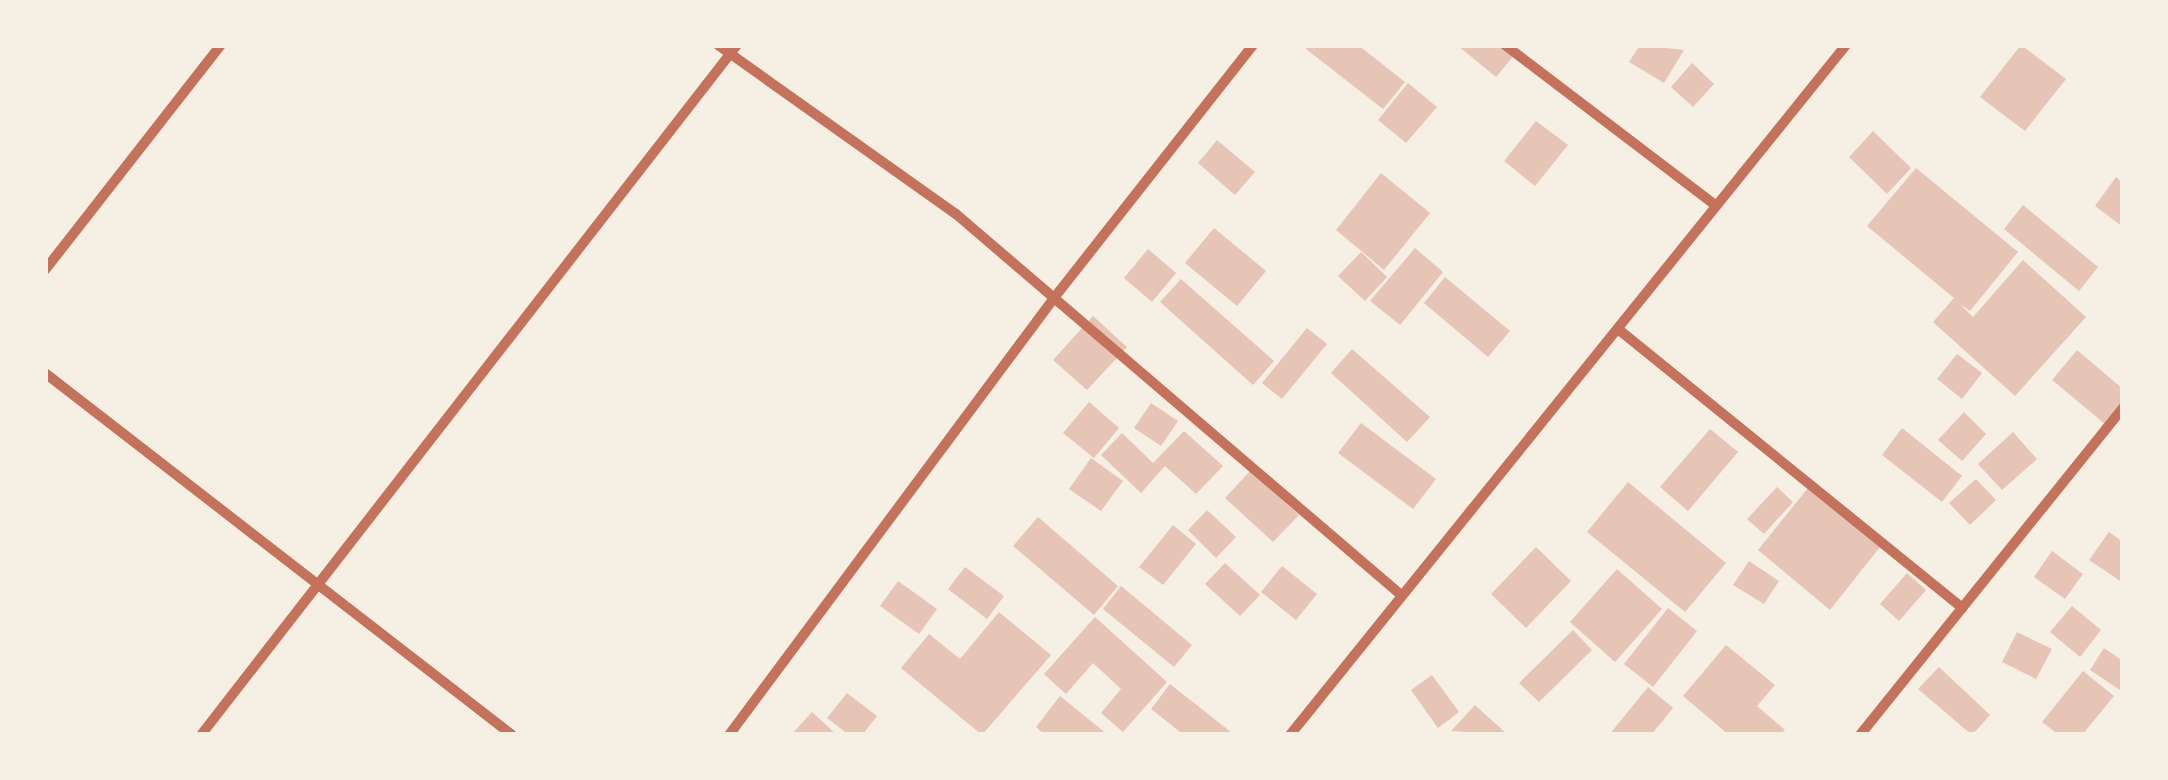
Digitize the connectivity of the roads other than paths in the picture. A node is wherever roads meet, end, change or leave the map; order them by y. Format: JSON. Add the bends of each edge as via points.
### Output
{"nodes":[{"id":1,"x":221,"y":45,"type":"edge"},
{"id":2,"x":718,"y":45,"type":"edge"},
{"id":3,"x":1253,"y":45,"type":"edge"},
{"id":4,"x":1506,"y":45,"type":"edge"},
{"id":5,"x":1846,"y":45,"type":"edge"},
{"id":6,"x":734,"y":50,"type":"edge"},
{"id":7,"x":1716,"y":206,"type":"junction"},
{"id":8,"x":45,"y":270,"type":"edge"},
{"id":9,"x":1054,"y":298,"type":"junction"},
{"id":10,"x":1618,"y":330,"type":"junction"},
{"id":11,"x":45,"y":372,"type":"edge"},
{"id":12,"x":2123,"y":408,"type":"edge"},
{"id":13,"x":316,"y":580,"type":"junction"},
{"id":14,"x":1400,"y":594,"type":"junction"},
{"id":15,"x":1962,"y":608,"type":"junction"},
{"id":16,"x":201,"y":735,"type":"edge"},
{"id":17,"x":512,"y":735,"type":"edge"},
{"id":18,"x":729,"y":735,"type":"edge"},
{"id":19,"x":1290,"y":735,"type":"edge"},
{"id":20,"x":1860,"y":735,"type":"edge"}],
"edges":[{"from":1,"to":8,"type":"street"},
{"from":2,"to":6,"type":"street"},
{"from":3,"to":9,"type":"street"},
{"from":4,"to":7,"type":"street"},
{"from":5,"to":7,"type":"street"},
{"from":6,"to":9,"type":"street","via":[[956,214]]},
{"from":6,"to":13,"type":"street"},
{"from":7,"to":10,"type":"street"},
{"from":9,"to":14,"type":"street"},
{"from":9,"to":18,"type":"street"},
{"from":10,"to":14,"type":"street"},
{"from":10,"to":15,"type":"street"},
{"from":11,"to":13,"type":"street"},
{"from":12,"to":15,"type":"street"},
{"from":13,"to":16,"type":"street"},
{"from":13,"to":17,"type":"street"},
{"from":14,"to":19,"type":"street"},
{"from":15,"to":20,"type":"street"}]}
